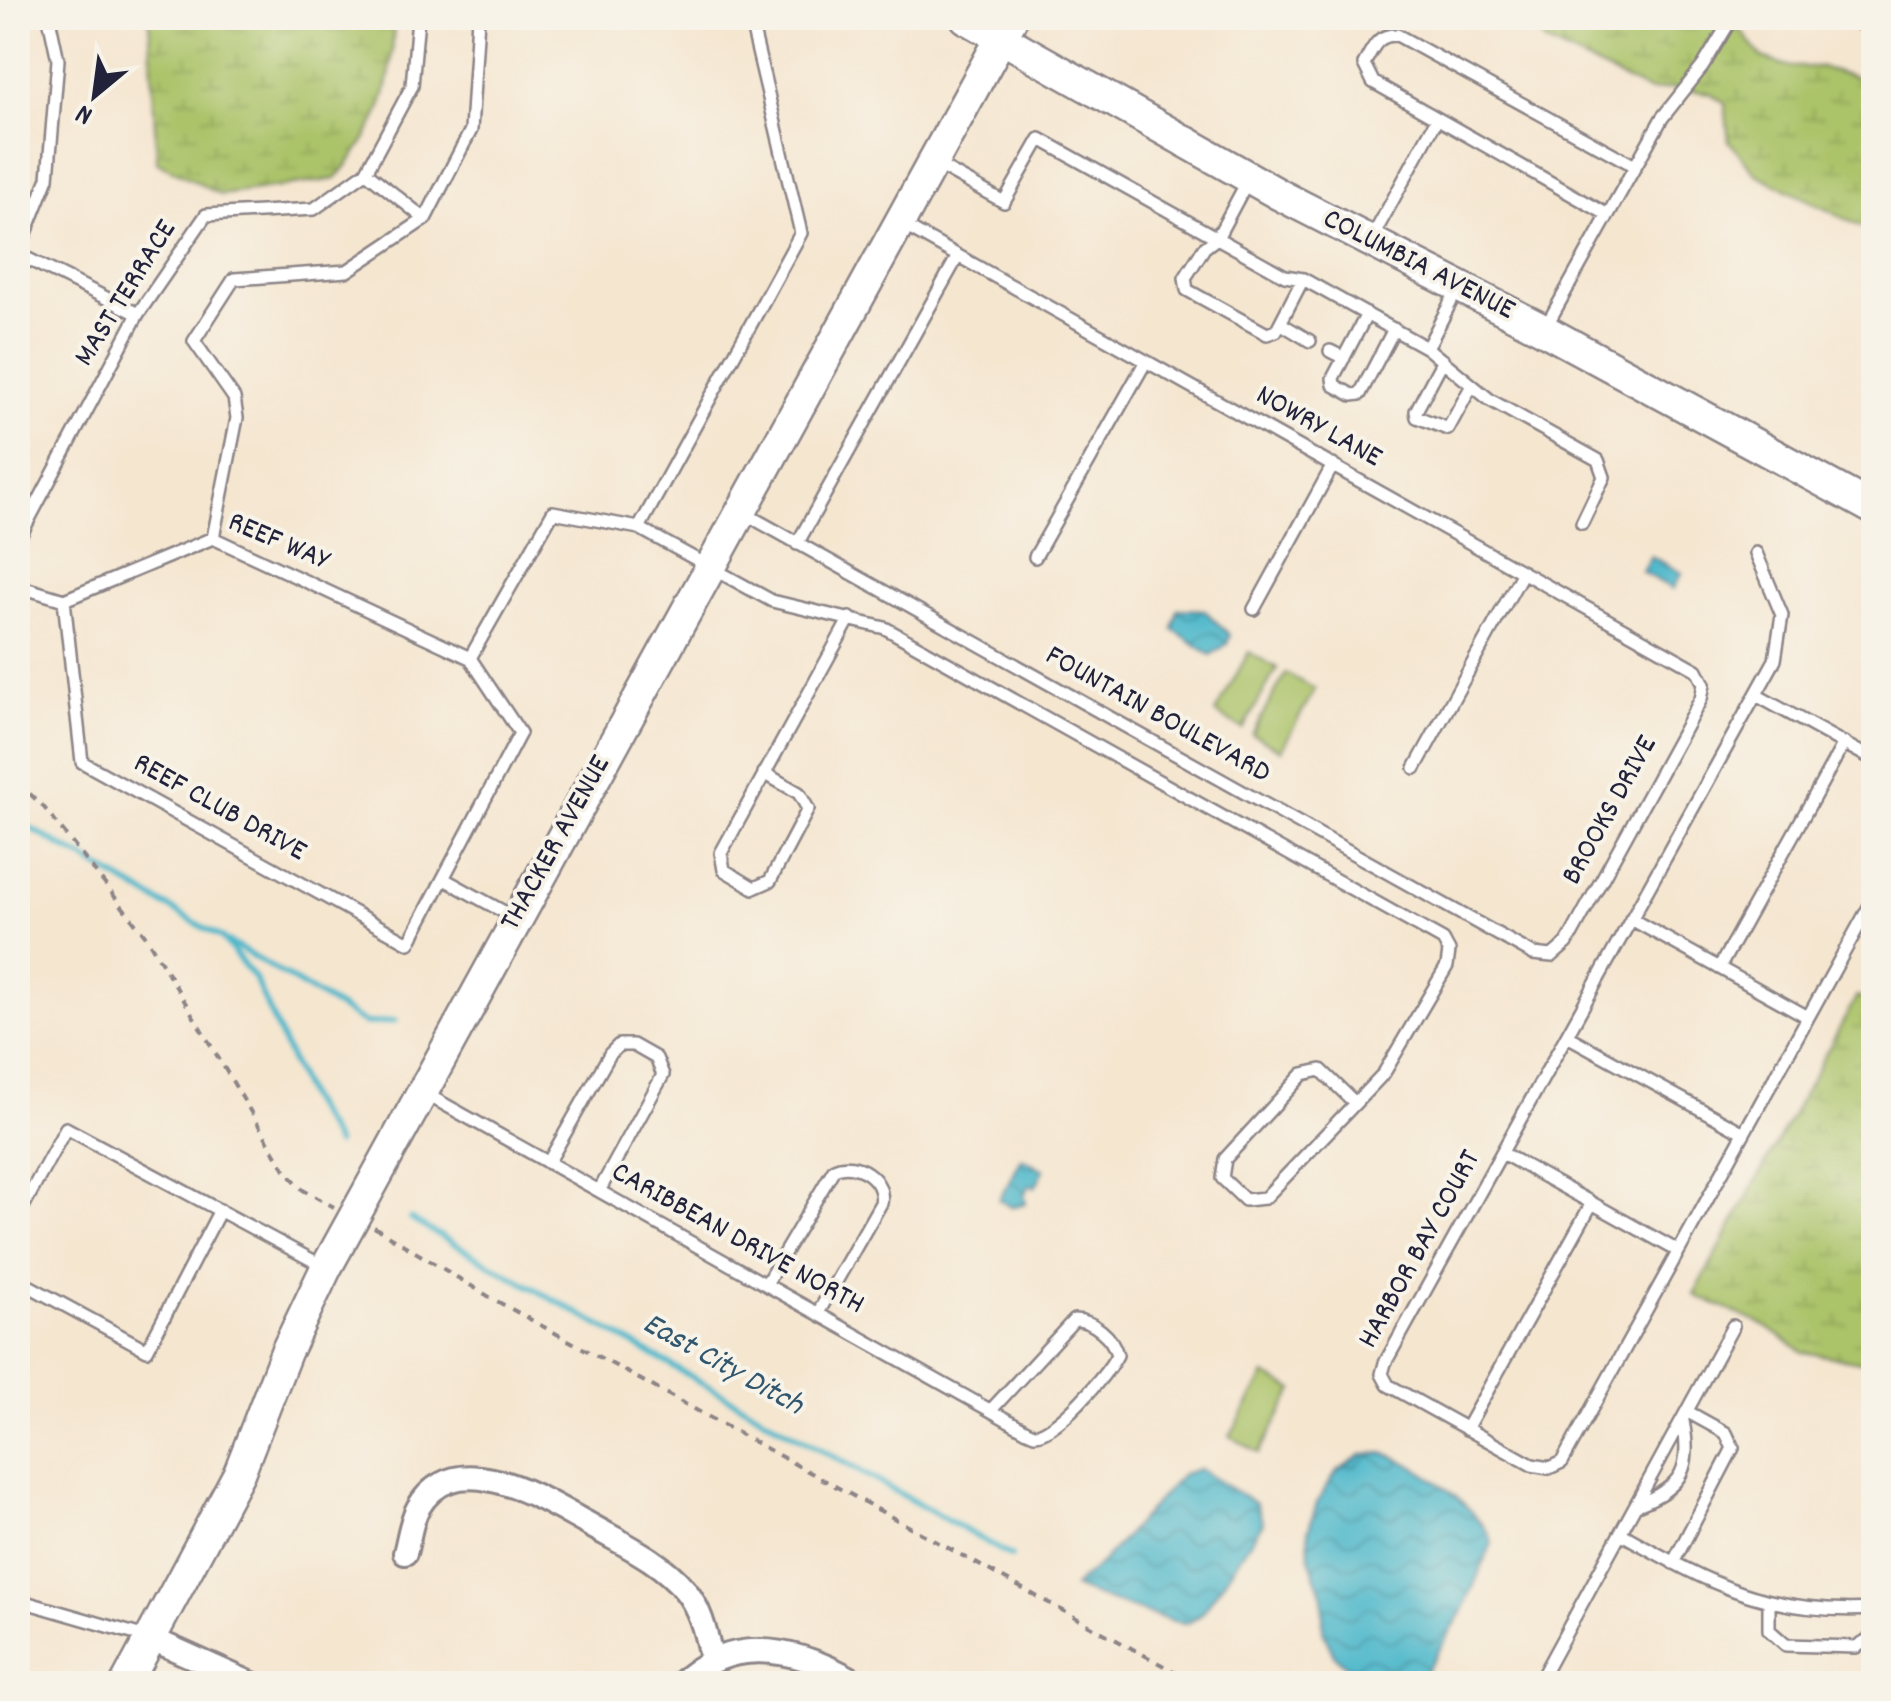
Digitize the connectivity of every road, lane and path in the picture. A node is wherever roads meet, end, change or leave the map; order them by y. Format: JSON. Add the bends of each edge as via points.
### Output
{"nodes":[{"id":1,"x":49,"y":18,"type":"edge"},
{"id":2,"x":418,"y":18,"type":"edge"},
{"id":3,"x":478,"y":18,"type":"edge"},
{"id":4,"x":750,"y":18,"type":"edge"},
{"id":5,"x":966,"y":18,"type":"edge"},
{"id":6,"x":1732,"y":18,"type":"edge"},
{"id":7,"x":1852,"y":18,"type":"edge"},
{"id":8,"x":1006,"y":28,"type":"edge"},
{"id":9,"x":1874,"y":34,"type":"edge"},
{"id":10,"x":1436,"y":118,"type":"junction"},
{"id":11,"x":933,"y":162,"type":"junction"},
{"id":12,"x":1635,"y":166,"type":"junction"},
{"id":13,"x":366,"y":172,"type":"junction"},
{"id":14,"x":1249,"y":178,"type":"junction"},
{"id":15,"x":1608,"y":215,"type":"junction"},
{"id":16,"x":425,"y":219,"type":"junction"},
{"id":17,"x":899,"y":223,"type":"junction"},
{"id":18,"x":1217,"y":238,"type":"junction"},
{"id":19,"x":1370,"y":241,"type":"junction"},
{"id":20,"x":18,"y":254,"type":"edge"},
{"id":21,"x":958,"y":256,"type":"junction"},
{"id":22,"x":1303,"y":278,"type":"junction"},
{"id":23,"x":1459,"y":286,"type":"junction"},
{"id":24,"x":138,"y":314,"type":"junction"},
{"id":25,"x":1367,"y":314,"type":"junction"},
{"id":26,"x":1280,"y":324,"type":"junction"},
{"id":27,"x":1394,"y":329,"type":"junction"},
{"id":28,"x":1544,"y":330,"type":"junction"},
{"id":29,"x":1310,"y":341,"type":"dead end"},
{"id":30,"x":1427,"y":348,"type":"junction"},
{"id":31,"x":1330,"y":351,"type":"dead end"},
{"id":32,"x":1344,"y":358,"type":"junction"},
{"id":33,"x":1443,"y":360,"type":"junction"},
{"id":34,"x":1146,"y":361,"type":"junction"},
{"id":35,"x":1472,"y":387,"type":"junction"},
{"id":36,"x":1334,"y":465,"type":"junction"},
{"id":37,"x":1874,"y":509,"type":"edge"},
{"id":38,"x":740,"y":512,"type":"junction"},
{"id":39,"x":1582,"y":523,"type":"dead end"},
{"id":40,"x":639,"y":528,"type":"junction"},
{"id":41,"x":213,"y":538,"type":"junction"},
{"id":42,"x":18,"y":540,"type":"edge"},
{"id":43,"x":798,"y":544,"type":"junction"},
{"id":44,"x":1756,"y":553,"type":"dead end"},
{"id":45,"x":1035,"y":557,"type":"dead end"},
{"id":46,"x":708,"y":568,"type":"junction"},
{"id":47,"x":1522,"y":572,"type":"junction"},
{"id":48,"x":18,"y":586,"type":"edge"},
{"id":49,"x":64,"y":600,"type":"junction"},
{"id":50,"x":1254,"y":609,"type":"dead end"},
{"id":51,"x":850,"y":618,"type":"junction"},
{"id":52,"x":470,"y":658,"type":"junction"},
{"id":53,"x":1704,"y":684,"type":"joint"},
{"id":54,"x":1756,"y":695,"type":"junction"},
{"id":55,"x":1844,"y":743,"type":"junction"},
{"id":56,"x":1874,"y":760,"type":"edge"},
{"id":57,"x":1414,"y":768,"type":"dead end"},
{"id":58,"x":764,"y":773,"type":"junction"},
{"id":59,"x":18,"y":783,"type":"edge"},
{"id":60,"x":444,"y":879,"type":"junction"},
{"id":61,"x":1874,"y":898,"type":"edge"},
{"id":62,"x":516,"y":918,"type":"junction"},
{"id":63,"x":1631,"y":919,"type":"junction"},
{"id":64,"x":1552,"y":956,"type":"joint"},
{"id":65,"x":1719,"y":968,"type":"junction"},
{"id":66,"x":1808,"y":1017,"type":"junction"},
{"id":67,"x":1567,"y":1036,"type":"junction"},
{"id":68,"x":422,"y":1092,"type":"junction"},
{"id":69,"x":1356,"y":1102,"type":"junction"},
{"id":70,"x":1744,"y":1134,"type":"junction"},
{"id":71,"x":1502,"y":1153,"type":"junction"},
{"id":72,"x":548,"y":1163,"type":"junction"},
{"id":73,"x":599,"y":1192,"type":"junction"},
{"id":74,"x":1592,"y":1203,"type":"junction"},
{"id":75,"x":220,"y":1210,"type":"junction"},
{"id":76,"x":18,"y":1216,"type":"edge"},
{"id":77,"x":354,"y":1217,"type":"junction"},
{"id":78,"x":1678,"y":1251,"type":"junction"},
{"id":79,"x":326,"y":1268,"type":"junction"},
{"id":80,"x":18,"y":1280,"type":"edge"},
{"id":81,"x":766,"y":1284,"type":"junction"},
{"id":82,"x":818,"y":1314,"type":"junction"},
{"id":83,"x":1733,"y":1326,"type":"dead end"},
{"id":84,"x":991,"y":1410,"type":"junction"},
{"id":85,"x":1685,"y":1416,"type":"junction"},
{"id":86,"x":1466,"y":1428,"type":"junction"},
{"id":87,"x":1638,"y":1505,"type":"junction"},
{"id":88,"x":1622,"y":1534,"type":"junction"},
{"id":89,"x":406,"y":1553,"type":"dead end"},
{"id":90,"x":1673,"y":1563,"type":"junction"},
{"id":91,"x":18,"y":1600,"type":"edge"},
{"id":92,"x":1769,"y":1604,"type":"junction"},
{"id":93,"x":1874,"y":1608,"type":"edge"},
{"id":94,"x":1874,"y":1636,"type":"edge"},
{"id":95,"x":150,"y":1638,"type":"junction"},
{"id":96,"x":712,"y":1661,"type":"junction"},
{"id":97,"x":126,"y":1684,"type":"edge"},
{"id":98,"x":252,"y":1684,"type":"edge"},
{"id":99,"x":680,"y":1684,"type":"edge"},
{"id":100,"x":860,"y":1684,"type":"edge"},
{"id":101,"x":1197,"y":1684,"type":"edge"},
{"id":102,"x":1538,"y":1684,"type":"edge"}],
"edges":[{"from":1,"to":20,"type":"lane","via":[[58,60],[48,178]]},
{"from":2,"to":13,"type":"lane","name":"MAST TERRACE","via":[[412,86]]},
{"from":3,"to":16,"type":"lane","via":[[471,130]]},
{"from":4,"to":40,"type":"lane","via":[[801,233]]},
{"from":5,"to":8,"type":"street","name":"COLUMBIA AVENUE"},
{"from":6,"to":12,"type":"lane"},
{"from":7,"to":9,"type":"lane"},
{"from":8,"to":11,"type":"street","name":"THACKER AVENUE"},
{"from":8,"to":14,"type":"street","name":"COLUMBIA AVENUE"},
{"from":10,"to":12,"type":"lane","via":[[1366,74],[1377,40],[1398,36]]},
{"from":10,"to":15,"type":"lane"},
{"from":10,"to":19,"type":"lane"},
{"from":11,"to":17,"type":"street","name":"THACKER AVENUE"},
{"from":11,"to":18,"type":"lane","via":[[1004,202],[1040,139]]},
{"from":12,"to":15,"type":"lane"},
{"from":13,"to":16,"type":"lane"},
{"from":13,"to":24,"type":"lane","name":"MAST TERRACE","via":[[314,209],[206,215]]},
{"from":14,"to":18,"type":"lane"},
{"from":14,"to":19,"type":"street","name":"COLUMBIA AVENUE"},
{"from":15,"to":28,"type":"lane"},
{"from":16,"to":41,"type":"lane","via":[[346,270],[234,279],[194,341],[234,398],[236,418]]},
{"from":17,"to":21,"type":"lane","name":"NOWRY LANE"},
{"from":17,"to":38,"type":"street","name":"THACKER AVENUE"},
{"from":18,"to":22,"type":"lane","via":[[1284,276]]},
{"from":18,"to":26,"type":"lane","via":[[1185,278],[1187,290],[1267,334]]},
{"from":19,"to":23,"type":"street","name":"COLUMBIA AVENUE"},
{"from":20,"to":24,"type":"lane"},
{"from":21,"to":34,"type":"lane","name":"NOWRY LANE"},
{"from":21,"to":43,"type":"lane"},
{"from":22,"to":25,"type":"lane"},
{"from":22,"to":26,"type":"lane"},
{"from":23,"to":28,"type":"street","name":"COLUMBIA AVENUE"},
{"from":23,"to":30,"type":"lane"},
{"from":24,"to":42,"type":"lane","name":"MAST TERRACE"},
{"from":25,"to":27,"type":"lane"},
{"from":25,"to":32,"type":"lane"},
{"from":26,"to":29,"type":"lane"},
{"from":27,"to":30,"type":"lane"},
{"from":27,"to":32,"type":"lane","via":[[1360,394],[1334,385]]},
{"from":28,"to":37,"type":"street","name":"COLUMBIA AVENUE"},
{"from":30,"to":33,"type":"lane"},
{"from":31,"to":32,"type":"lane"},
{"from":33,"to":35,"type":"lane"},
{"from":33,"to":35,"type":"lane","via":[[1417,417],[1448,430]]},
{"from":34,"to":36,"type":"lane","name":"NOWRY LANE"},
{"from":34,"to":45,"type":"lane"},
{"from":35,"to":39,"type":"lane","via":[[1602,465],[1599,493]]},
{"from":36,"to":47,"type":"lane","name":"NOWRY LANE"},
{"from":36,"to":50,"type":"lane"},
{"from":38,"to":43,"type":"lane","name":"FOUNTAIN BOULEVARD"},
{"from":38,"to":46,"type":"street","name":"THACKER AVENUE"},
{"from":40,"to":46,"type":"lane"},
{"from":40,"to":52,"type":"lane","via":[[553,512]]},
{"from":41,"to":49,"type":"lane","name":"REEF WAY"},
{"from":41,"to":52,"type":"lane","name":"REEF WAY"},
{"from":43,"to":64,"type":"lane","name":"FOUNTAIN BOULEVARD","via":[[1534,954]]},
{"from":44,"to":54,"type":"lane","name":"HARBOR BAY COURT","via":[[1783,624],[1775,660]]},
{"from":46,"to":51,"type":"lane","via":[[772,601]]},
{"from":46,"to":62,"type":"street","name":"THACKER AVENUE"},
{"from":47,"to":53,"type":"lane","name":"NOWRY LANE","via":[[1690,664]]},
{"from":47,"to":57,"type":"lane"},
{"from":48,"to":49,"type":"lane"},
{"from":49,"to":60,"type":"lane","name":"REEF CLUB DRIVE","via":[[82,762],[409,943]]},
{"from":51,"to":58,"type":"lane"},
{"from":51,"to":69,"type":"lane","via":[[886,628],[1437,935],[1450,951],[1446,966],[1391,1064]]},
{"from":52,"to":60,"type":"lane","name":"REEF CLUB DRIVE","via":[[520,732]]},
{"from":53,"to":64,"type":"lane","name":"BROOKS DRIVE","via":[[1567,943]]},
{"from":54,"to":55,"type":"lane"},
{"from":54,"to":63,"type":"lane","name":"HARBOR BAY COURT"},
{"from":55,"to":56,"type":"lane"},
{"from":55,"to":65,"type":"lane"},
{"from":58,"to":58,"type":"lane","via":[[720,859],[728,874],[754,888],[770,882],[808,810],[799,794]]},
{"from":59,"to":77,"type":"path","via":[[145,935],[286,1172],[303,1190]]},
{"from":60,"to":62,"type":"lane"},
{"from":61,"to":66,"type":"lane","name":"HARBOR BAY COURT"},
{"from":62,"to":68,"type":"street","name":"THACKER AVENUE"},
{"from":63,"to":65,"type":"lane"},
{"from":63,"to":67,"type":"lane","name":"HARBOR BAY COURT"},
{"from":65,"to":66,"type":"lane"},
{"from":66,"to":70,"type":"lane","name":"HARBOR BAY COURT"},
{"from":67,"to":70,"type":"lane"},
{"from":67,"to":71,"type":"lane","name":"HARBOR BAY COURT"},
{"from":68,"to":72,"type":"lane","name":"CARIBBEAN DRIVE NORTH"},
{"from":68,"to":77,"type":"street","name":"THACKER AVENUE"},
{"from":69,"to":69,"type":"lane","via":[[1265,1198],[1245,1200],[1222,1178],[1225,1159],[1302,1074],[1321,1070]]},
{"from":70,"to":78,"type":"lane","name":"HARBOR BAY COURT"},
{"from":71,"to":74,"type":"lane"},
{"from":71,"to":86,"type":"lane","name":"HARBOR BAY COURT","via":[[1383,1368],[1393,1389]]},
{"from":72,"to":73,"type":"lane","name":"CARIBBEAN DRIVE NORTH"},
{"from":72,"to":73,"type":"lane","via":[[610,1054],[633,1045],[656,1058],[662,1075]]},
{"from":73,"to":81,"type":"lane","name":"CARIBBEAN DRIVE NORTH"},
{"from":74,"to":78,"type":"lane"},
{"from":74,"to":86,"type":"lane"},
{"from":75,"to":76,"type":"lane","via":[[66,1128]]},
{"from":75,"to":79,"type":"lane"},
{"from":75,"to":80,"type":"lane","via":[[147,1350]]},
{"from":77,"to":79,"type":"street","name":"THACKER AVENUE"},
{"from":77,"to":101,"type":"path"},
{"from":78,"to":86,"type":"lane","name":"HARBOR BAY COURT","via":[[1562,1462],[1532,1465]]},
{"from":79,"to":95,"type":"street","name":"THACKER AVENUE","via":[[239,1472]]},
{"from":81,"to":82,"type":"lane","name":"CARIBBEAN DRIVE NORTH"},
{"from":81,"to":82,"type":"lane","via":[[834,1169],[852,1166],[876,1180],[881,1203]]},
{"from":82,"to":84,"type":"lane","name":"CARIBBEAN DRIVE NORTH"},
{"from":83,"to":85,"type":"lane"},
{"from":84,"to":84,"type":"lane","name":"CARIBBEAN DRIVE NORTH","via":[[1027,1431],[1048,1433],[1114,1361],[1113,1343],[1092,1324],[1069,1324]]},
{"from":85,"to":87,"type":"lane"},
{"from":85,"to":87,"type":"lane","via":[[1684,1467],[1666,1492]]},
{"from":85,"to":90,"type":"lane","via":[[1726,1433],[1733,1448]]},
{"from":87,"to":88,"type":"lane"},
{"from":88,"to":90,"type":"lane"},
{"from":88,"to":102,"type":"lane"},
{"from":89,"to":96,"type":"street","via":[[418,1508],[436,1489],[456,1480],[516,1484],[654,1561],[700,1614]]},
{"from":90,"to":92,"type":"lane"},
{"from":91,"to":95,"type":"lane"},
{"from":92,"to":93,"type":"lane","via":[[1815,1611]]},
{"from":92,"to":94,"type":"lane","via":[[1769,1630],[1786,1646],[1856,1647]]},
{"from":95,"to":97,"type":"street","name":"THACKER AVENUE"},
{"from":95,"to":98,"type":"street"},
{"from":96,"to":99,"type":"street"},
{"from":96,"to":100,"type":"street","via":[[776,1648]]}]}
